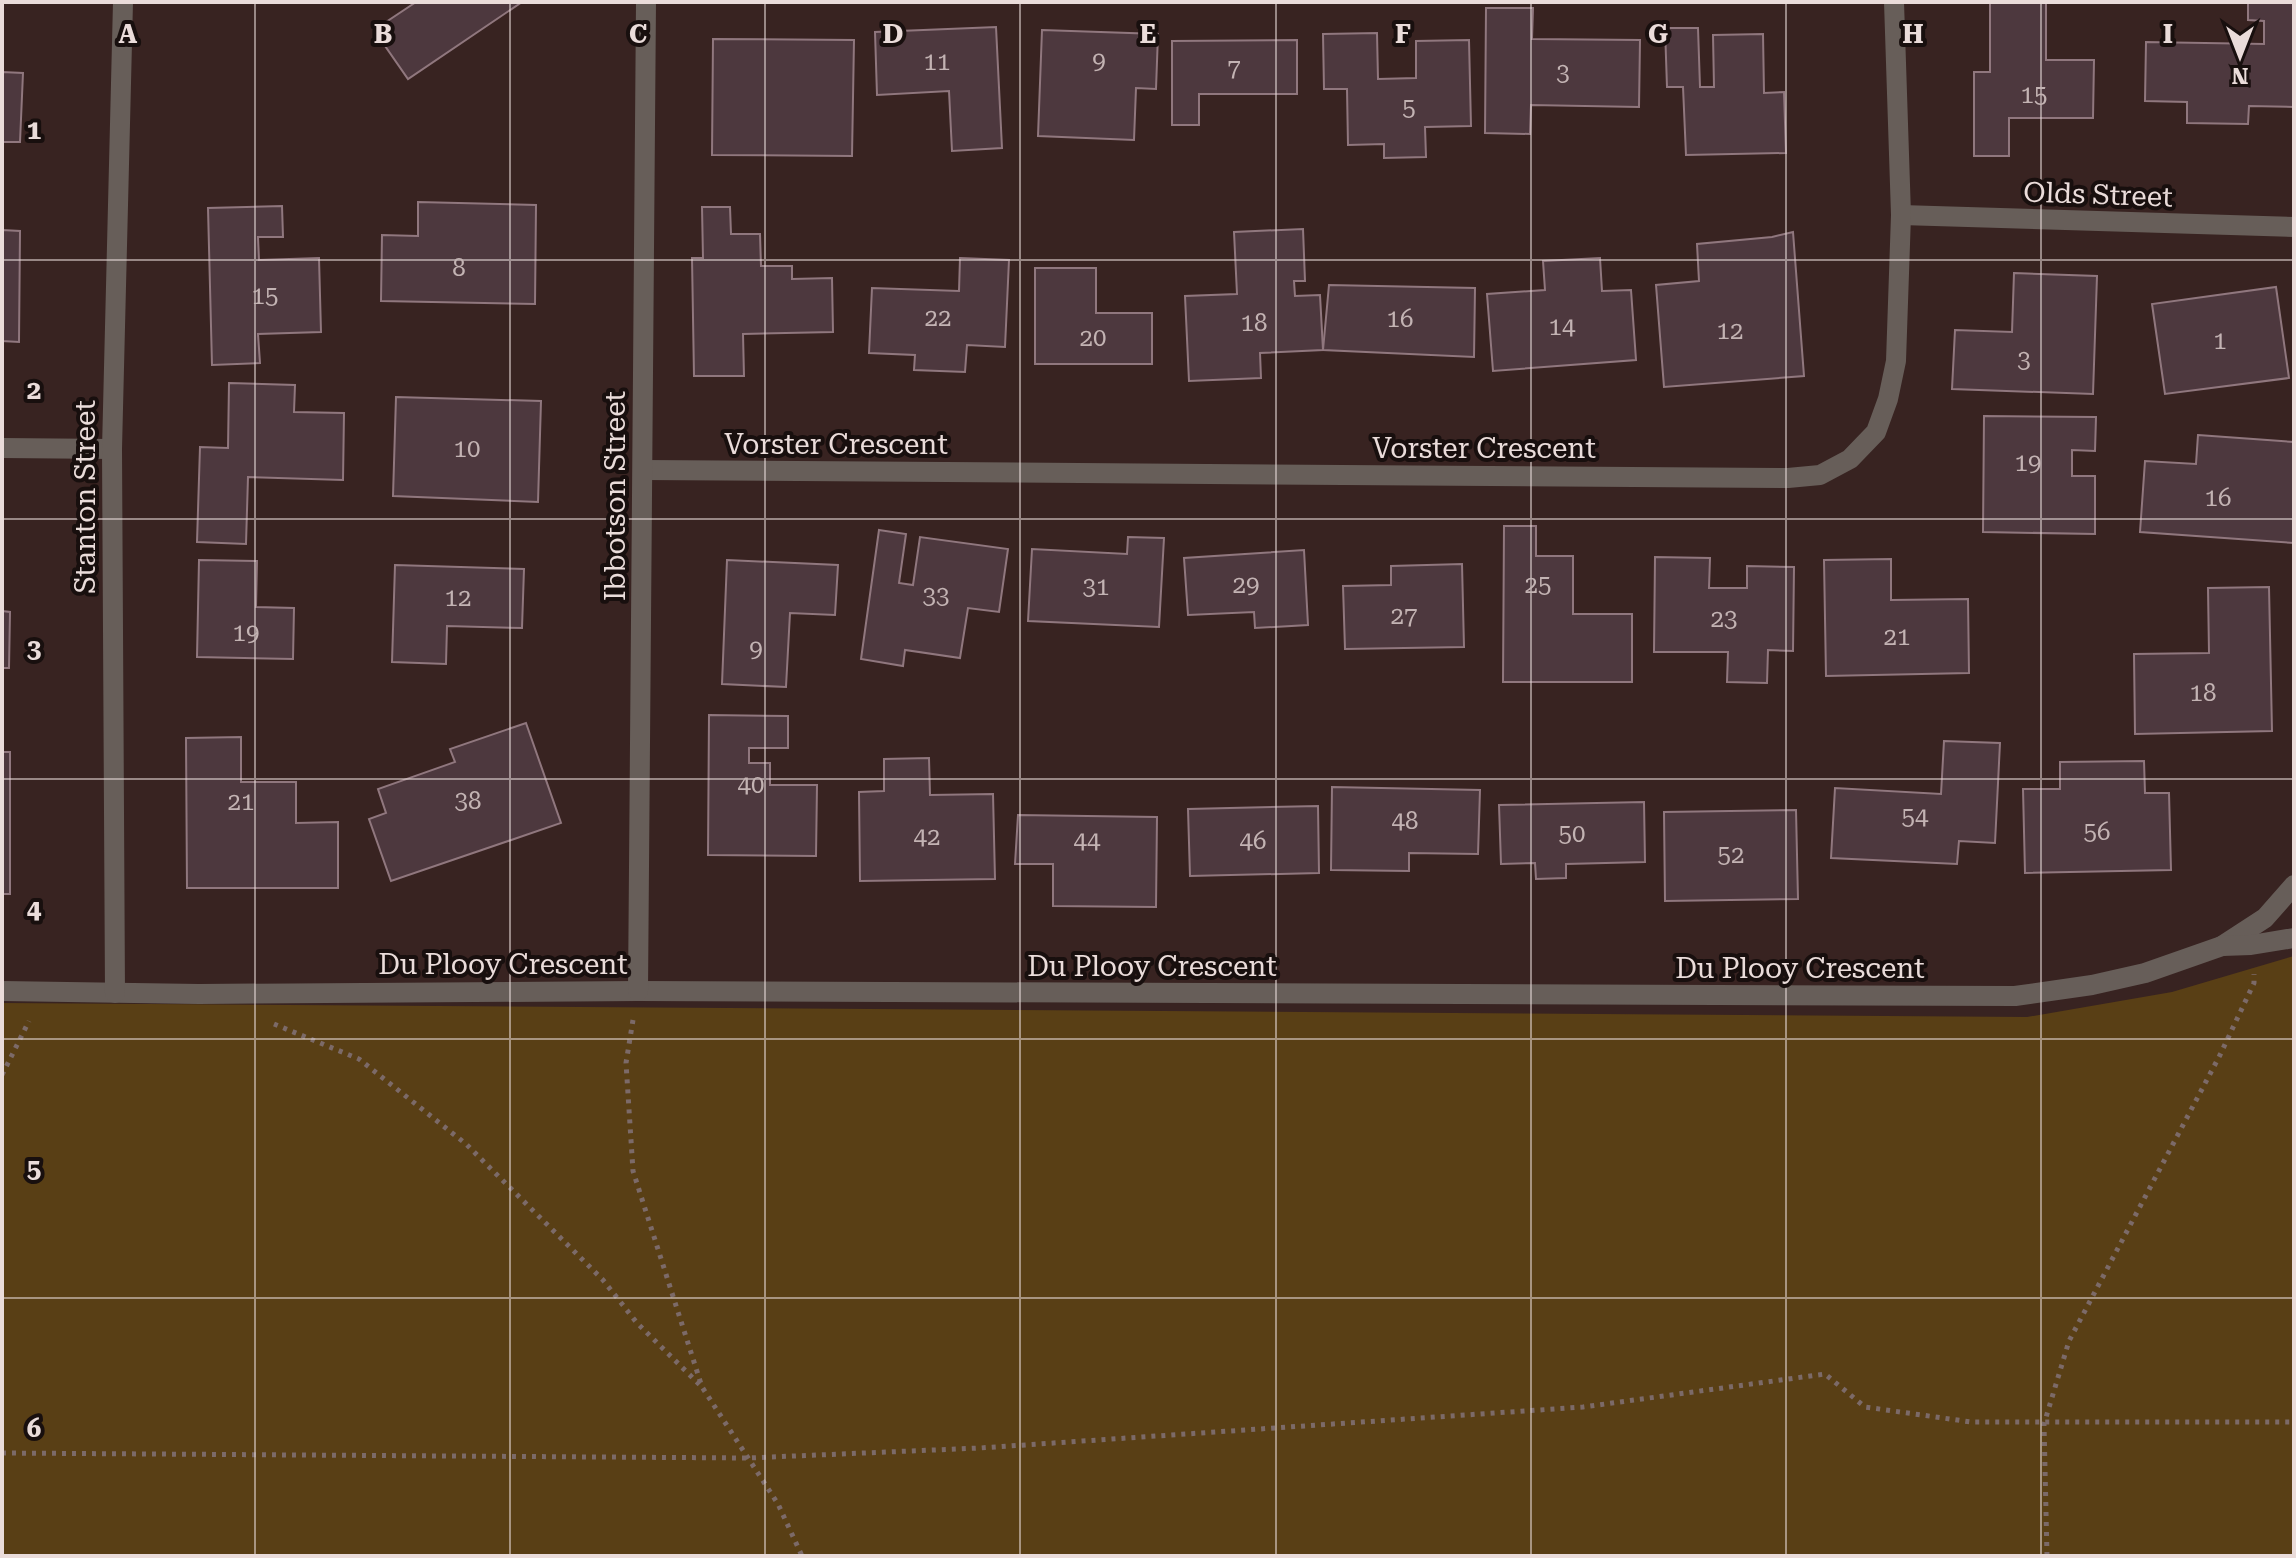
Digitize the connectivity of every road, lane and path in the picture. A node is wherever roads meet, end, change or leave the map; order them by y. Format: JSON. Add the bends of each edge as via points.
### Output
{"nodes":[{"id":1,"x":123,"y":2,"type":"edge"},
{"id":2,"x":646,"y":2,"type":"edge"},
{"id":3,"x":1894,"y":2,"type":"edge"},
{"id":4,"x":1901,"y":215,"type":"junction"},
{"id":5,"x":2294,"y":227,"type":"edge"},
{"id":6,"x":2,"y":448,"type":"edge"},
{"id":7,"x":112,"y":449,"type":"junction"},
{"id":8,"x":643,"y":470,"type":"junction"},
{"id":9,"x":2294,"y":885,"type":"edge"},
{"id":10,"x":2294,"y":938,"type":"edge"},
{"id":11,"x":2251,"y":945,"type":"junction"},
{"id":12,"x":2222,"y":946,"type":"junction"},
{"id":13,"x":2,"y":991,"type":"edge"},
{"id":14,"x":44,"y":991,"type":"junction"},
{"id":15,"x":638,"y":991,"type":"junction"},
{"id":16,"x":115,"y":993,"type":"junction"},
{"id":17,"x":272,"y":1023,"type":"dead end"},
{"id":18,"x":2,"y":1075,"type":"edge"},
{"id":19,"x":702,"y":1387,"type":"junction"},
{"id":20,"x":2294,"y":1422,"type":"edge"},
{"id":21,"x":2044,"y":1424,"type":"junction"},
{"id":22,"x":2,"y":1453,"type":"edge"},
{"id":23,"x":748,"y":1458,"type":"junction"},
{"id":24,"x":802,"y":1556,"type":"edge"},
{"id":25,"x":2047,"y":1556,"type":"edge"}],
"edges":[{"from":1,"to":7,"type":"street","name":"Stanton Street"},
{"from":2,"to":8,"type":"street","name":"Ibbotson Street"},
{"from":3,"to":4,"type":"street","name":"Vorster Crescent"},
{"from":4,"to":5,"type":"street","name":"Olds Street"},
{"from":4,"to":8,"type":"street","name":"Vorster Crescent","via":[[1896,361],[1888,399],[1876,432],[1850,459],[1820,475]]},
{"from":6,"to":7,"type":"street"},
{"from":7,"to":16,"type":"street","name":"Stanton Street"},
{"from":8,"to":15,"type":"street","name":"Ibbotson Street"},
{"from":9,"to":12,"type":"street","via":[[2265,918]]},
{"from":10,"to":11,"type":"street","name":"Du Plooy Crescent"},
{"from":11,"to":12,"type":"street","name":"Du Plooy Crescent"},
{"from":11,"to":21,"type":"path","via":[[2254,983],[2069,1341]]},
{"from":12,"to":15,"type":"street","name":"Du Plooy Crescent","via":[[2145,973],[2015,996]]},
{"from":13,"to":14,"type":"street","name":"Du Plooy Crescent"},
{"from":14,"to":16,"type":"street","name":"Du Plooy Crescent"},
{"from":14,"to":18,"type":"path"},
{"from":15,"to":16,"type":"street","name":"Du Plooy Crescent"},
{"from":15,"to":19,"type":"path","via":[[626,1063],[633,1171]]},
{"from":17,"to":19,"type":"path","via":[[359,1059],[466,1144]]},
{"from":19,"to":23,"type":"path"},
{"from":20,"to":21,"type":"path"},
{"from":21,"to":23,"type":"path","via":[[1971,1422],[1865,1407],[1825,1374],[1583,1407],[980,1448]]},
{"from":21,"to":25,"type":"path"},
{"from":22,"to":23,"type":"path"},
{"from":23,"to":24,"type":"path","via":[[778,1504]]}]}
